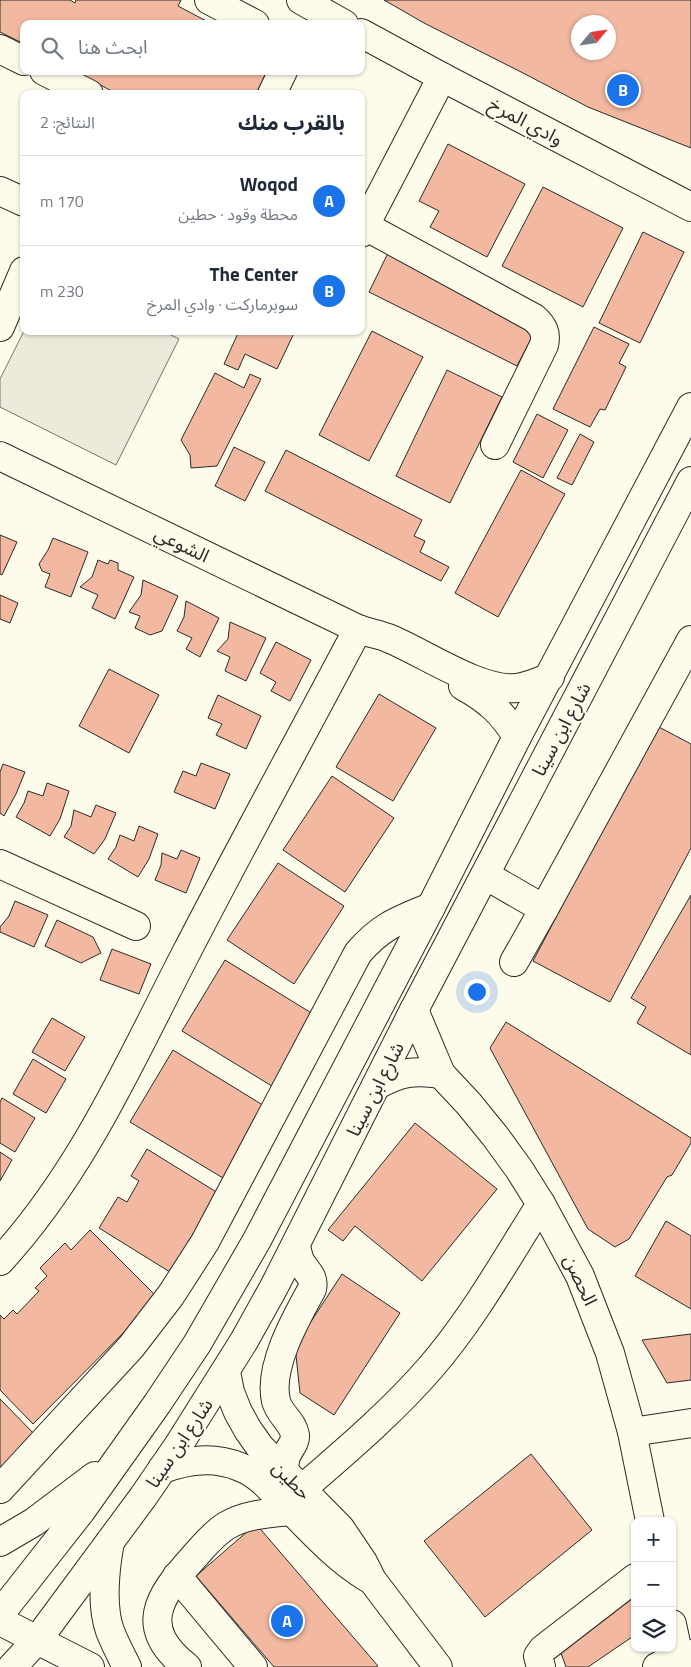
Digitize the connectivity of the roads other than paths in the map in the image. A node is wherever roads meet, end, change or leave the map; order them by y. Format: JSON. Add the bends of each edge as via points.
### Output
{"nodes":[{"id":1,"x":209,"y":0,"type":"edge"},
{"id":2,"x":310,"y":2,"type":"edge"},
{"id":3,"x":248,"y":20,"type":"edge"},
{"id":4,"x":338,"y":20,"type":"edge"},
{"id":5,"x":365,"y":35,"type":"edge"},
{"id":6,"x":0,"y":49,"type":"edge"},
{"id":7,"x":20,"y":59,"type":"edge"},
{"id":8,"x":52,"y":75,"type":"edge"},
{"id":9,"x":281,"y":75,"type":"edge"},
{"id":10,"x":442,"y":77,"type":"junction"},
{"id":11,"x":81,"y":90,"type":"edge"},
{"id":12,"x":274,"y":90,"type":"edge"},
{"id":13,"x":0,"y":191,"type":"edge"},
{"id":14,"x":20,"y":200,"type":"edge"},
{"id":15,"x":691,"y":207,"type":"edge"},
{"id":16,"x":365,"y":226,"type":"edge"},
{"id":17,"x":365,"y":231,"type":"edge"},
{"id":18,"x":20,"y":280,"type":"edge"},
{"id":19,"x":0,"y":326,"type":"edge"},
{"id":20,"x":691,"y":407,"type":"edge"},
{"id":21,"x":495,"y":445,"type":"dead end"},
{"id":22,"x":0,"y":456,"type":"edge"},
{"id":23,"x":690,"y":486,"type":"edge"},
{"id":24,"x":361,"y":630,"type":"junction"},
{"id":25,"x":691,"y":640,"type":"edge"},
{"id":26,"x":550,"y":676,"type":"junction"},
{"id":27,"x":517,"y":737,"type":"junction"},
{"id":28,"x":0,"y":864,"type":"edge"},
{"id":29,"x":485,"y":875,"type":"junction"},
{"id":30,"x":431,"y":907,"type":"junction"},
{"id":31,"x":544,"y":909,"type":"junction"},
{"id":32,"x":136,"y":926,"type":"dead end"},
{"id":33,"x":514,"y":962,"type":"dead end"},
{"id":34,"x":414,"y":1010,"type":"junction"},
{"id":35,"x":440,"y":1074,"type":"junction"},
{"id":36,"x":377,"y":1085,"type":"junction"},
{"id":37,"x":541,"y":1204,"type":"junction"},
{"id":38,"x":296,"y":1246,"type":"junction"},
{"id":39,"x":0,"y":1261,"type":"edge"},
{"id":40,"x":226,"y":1372,"type":"junction"},
{"id":41,"x":691,"y":1423,"type":"edge"},
{"id":42,"x":632,"y":1432,"type":"junction"},
{"id":43,"x":122,"y":1455,"type":"junction"},
{"id":44,"x":162,"y":1470,"type":"junction"},
{"id":45,"x":0,"y":1489,"type":"edge"},
{"id":46,"x":293,"y":1490,"type":"junction"},
{"id":47,"x":649,"y":1517,"type":"edge"},
{"id":48,"x":110,"y":1540,"type":"junction"},
{"id":49,"x":0,"y":1542,"type":"edge"},
{"id":50,"x":177,"y":1576,"type":"junction"},
{"id":51,"x":631,"y":1581,"type":"edge"},
{"id":52,"x":0,"y":1614,"type":"edge"},
{"id":53,"x":0,"y":1621,"type":"edge"},
{"id":54,"x":38,"y":1639,"type":"junction"},
{"id":55,"x":9,"y":1662,"type":"edge"},
{"id":56,"x":90,"y":1667,"type":"edge"},
{"id":57,"x":127,"y":1667,"type":"edge"},
{"id":58,"x":187,"y":1667,"type":"edge"},
{"id":59,"x":253,"y":1667,"type":"edge"},
{"id":60,"x":438,"y":1667,"type":"edge"},
{"id":61,"x":541,"y":1667,"type":"edge"}],
"edges":[{"from":1,"to":3,"type":"street"},
{"from":2,"to":4,"type":"street"},
{"from":5,"to":10,"type":"street","name":"وادي المرخ"},
{"from":6,"to":7,"type":"street"},
{"from":8,"to":11,"type":"street"},
{"from":9,"to":12,"type":"street"},
{"from":10,"to":15,"type":"street","name":"وادي المرخ"},
{"from":10,"to":16,"type":"street"},
{"from":13,"to":14,"type":"street"},
{"from":17,"to":21,"type":"street","via":[[534,318],[545,330],[544,345]]},
{"from":18,"to":19,"type":"street"},
{"from":20,"to":26,"type":"street","name":"شارع ابن سينا"},
{"from":22,"to":24,"type":"street","name":"الشوعي"},
{"from":23,"to":29,"type":"street","name":"شارع ابن سينا"},
{"from":24,"to":26,"type":"street","name":"الشوعي","via":[[388,637],[498,687],[516,688]]},
{"from":24,"to":27,"type":"street","name":"الشوعي","via":[[384,646],[475,692],[499,711]]},
{"from":24,"to":39,"type":"street","via":[[91,1136],[51,1198]]},
{"from":25,"to":31,"type":"street"},
{"from":26,"to":27,"type":"street","name":"شارع ابن سينا"},
{"from":27,"to":30,"type":"street","name":"شارع ابن سينا"},
{"from":28,"to":32,"type":"street"},
{"from":29,"to":31,"type":"street"},
{"from":29,"to":34,"type":"street","name":"شارع ابن سينا"},
{"from":30,"to":43,"type":"street","name":"شارع ابن سينا","via":[[257,1240],[197,1344]]},
{"from":30,"to":45,"type":"street","via":[[383,928],[358,953],[206,1242],[175,1289],[131,1347]]},
{"from":31,"to":33,"type":"street"},
{"from":34,"to":35,"type":"street","name":"الحصن"},
{"from":34,"to":36,"type":"street","name":"شارع ابن سينا"},
{"from":35,"to":36,"type":"street","via":[[407,1072]]},
{"from":35,"to":37,"type":"street","name":"الحصن","via":[[495,1136]]},
{"from":36,"to":38,"type":"street","name":"شارع ابن سينا"},
{"from":37,"to":42,"type":"street","name":"الحصن","via":[[569,1254],[596,1314]]},
{"from":37,"to":46,"type":"street","via":[[462,1328],[431,1367],[370,1431]]},
{"from":38,"to":40,"type":"street","name":"شارع ابن سينا"},
{"from":38,"to":46,"type":"street","via":[[299,1259],[311,1274],[313,1284],[289,1334],[275,1390],[279,1410],[295,1434],[286,1458]]},
{"from":40,"to":44,"type":"street","name":"شارع ابن سينا"},
{"from":40,"to":46,"type":"street","name":"حطين","via":[[248,1430]]},
{"from":41,"to":42,"type":"street"},
{"from":42,"to":47,"type":"street","name":"الحصن"},
{"from":43,"to":49,"type":"street","via":[[34,1522]]},
{"from":43,"to":52,"type":"street","name":"شارع ابن سينا"},
{"from":44,"to":46,"type":"street","name":"حطين","via":[[182,1462],[222,1461]]},
{"from":44,"to":48,"type":"street","name":"شارع ابن سينا"},
{"from":46,"to":50,"type":"street","via":[[253,1515],[226,1526]]},
{"from":46,"to":60,"type":"street","name":"حطين","via":[[339,1558],[372,1580]]},
{"from":48,"to":54,"type":"street","name":"شارع ابن سينا"},
{"from":48,"to":57,"type":"street","via":[[105,1568],[109,1629]]},
{"from":50,"to":58,"type":"street","via":[[158,1609],[158,1626],[163,1642]]},
{"from":50,"to":59,"type":"street"},
{"from":51,"to":61,"type":"street","via":[[543,1649],[538,1656]]},
{"from":53,"to":54,"type":"street"},
{"from":54,"to":55,"type":"street"},
{"from":54,"to":56,"type":"street"}]}
